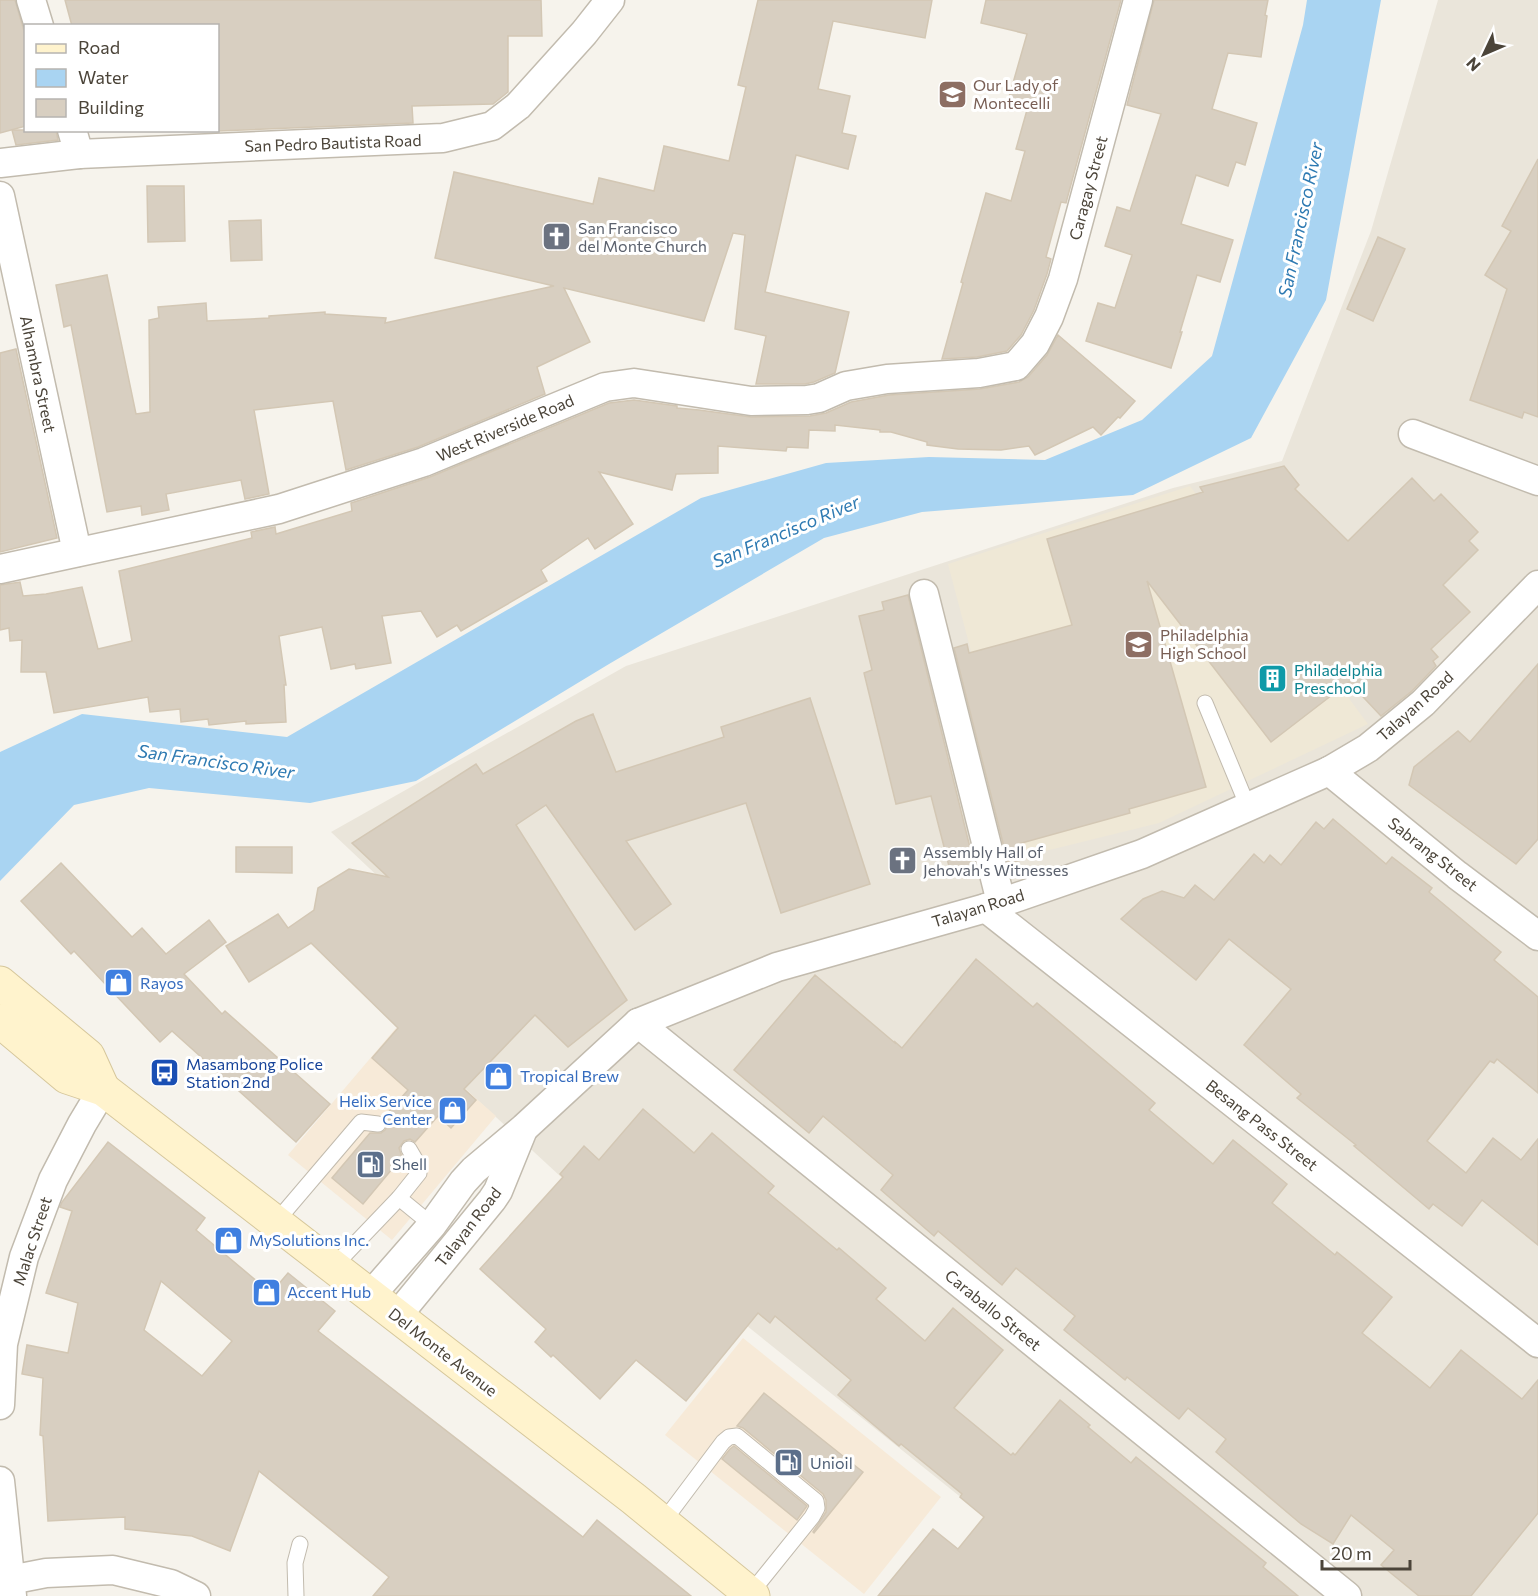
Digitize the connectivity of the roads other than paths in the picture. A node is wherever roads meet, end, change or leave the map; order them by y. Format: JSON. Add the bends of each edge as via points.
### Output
{"nodes":[{"id":1,"x":31,"y":0,"type":"edge"},
{"id":2,"x":610,"y":0,"type":"edge"},
{"id":3,"x":1138,"y":0,"type":"edge"},
{"id":4,"x":38,"y":24,"type":"edge"},
{"id":5,"x":75,"y":142,"type":"edge"},
{"id":6,"x":0,"y":163,"type":"edge"},
{"id":7,"x":0,"y":196,"type":"edge"},
{"id":8,"x":1016,"y":366,"type":"joint"},
{"id":9,"x":1413,"y":434,"type":"dead end"},
{"id":10,"x":1538,"y":481,"type":"edge"},
{"id":11,"x":77,"y":552,"type":"junction"},
{"id":12,"x":0,"y":569,"type":"edge"},
{"id":13,"x":1538,"y":585,"type":"edge"},
{"id":14,"x":924,"y":594,"type":"dead end"},
{"id":15,"x":1204,"y":703,"type":"dead end"},
{"id":16,"x":1329,"y":771,"type":"junction"},
{"id":17,"x":1248,"y":807,"type":"junction"},
{"id":18,"x":994,"y":905,"type":"junction"},
{"id":19,"x":1538,"y":936,"type":"edge"},
{"id":20,"x":0,"y":983,"type":"edge"},
{"id":21,"x":0,"y":1021,"type":"edge"},
{"id":22,"x":638,"y":1023,"type":"junction"},
{"id":23,"x":103,"y":1089,"type":"junction"},
{"id":24,"x":378,"y":1124,"type":"dead end"},
{"id":25,"x":524,"y":1128,"type":"junction"},
{"id":26,"x":409,"y":1149,"type":"dead end"},
{"id":27,"x":399,"y":1198,"type":"junction"},
{"id":28,"x":275,"y":1223,"type":"junction"},
{"id":29,"x":432,"y":1225,"type":"junction"},
{"id":30,"x":333,"y":1267,"type":"junction"},
{"id":31,"x":370,"y":1296,"type":"junction"},
{"id":32,"x":397,"y":1316,"type":"junction"},
{"id":33,"x":1538,"y":1343,"type":"edge"},
{"id":34,"x":0,"y":1405,"type":"edge"},
{"id":35,"x":0,"y":1481,"type":"edge"},
{"id":36,"x":663,"y":1522,"type":"junction"},
{"id":37,"x":300,"y":1544,"type":"dead end"},
{"id":38,"x":11,"y":1588,"type":"edge"},
{"id":39,"x":751,"y":1595,"type":"edge"},
{"id":40,"x":196,"y":1596,"type":"edge"},
{"id":41,"x":296,"y":1596,"type":"edge"},
{"id":42,"x":1347,"y":1596,"type":"edge"}],
"edges":[{"from":1,"to":4,"type":"street"},
{"from":2,"to":5,"type":"street","name":"San Pedro Bautista Road","via":[[518,106],[492,126],[443,138]]},
{"from":3,"to":8,"type":"street","name":"Caragay Street","via":[[1063,279],[1035,344]]},
{"from":5,"to":6,"type":"street","name":"San Pedro Bautista Road"},
{"from":7,"to":11,"type":"street","name":"Alhambra Street"},
{"from":8,"to":11,"type":"street","name":"West Riverside Road","via":[[979,373],[887,379],[846,386],[807,400],[751,401],[634,383],[605,387],[424,462],[279,509]]},
{"from":9,"to":10,"type":"street"},
{"from":11,"to":12,"type":"street","name":"West Riverside Road"},
{"from":13,"to":16,"type":"street","name":"Talayan Road","via":[[1423,704],[1368,748]]},
{"from":14,"to":18,"type":"street"},
{"from":15,"to":17,"type":"lane"},
{"from":16,"to":17,"type":"street","name":"Talayan Road"},
{"from":16,"to":19,"type":"street","name":"Sabrang Street"},
{"from":17,"to":18,"type":"street","name":"Talayan Road","via":[[1142,854]]},
{"from":18,"to":22,"type":"street","name":"Talayan Road","via":[[777,967]]},
{"from":18,"to":33,"type":"street","name":"Besang Pass Street"},
{"from":20,"to":23,"type":"main road","name":"Del Monte Avenue","via":[[88,1056]]},
{"from":21,"to":23,"type":"main road","name":"Del Monte Avenue","via":[[67,1077]]},
{"from":22,"to":25,"type":"street","name":"Talayan Road"},
{"from":22,"to":42,"type":"street","name":"Caraballo Street"},
{"from":23,"to":28,"type":"main road","name":"Del Monte Avenue"},
{"from":23,"to":34,"type":"street","name":"Malac Street","via":[[52,1180],[24,1257],[3,1344]]},
{"from":24,"to":28,"type":"lane","via":[[361,1122]]},
{"from":25,"to":29,"type":"street","name":"Talayan Road","via":[[474,1170]]},
{"from":25,"to":32,"type":"street","name":"Talayan Road","via":[[492,1200]]},
{"from":26,"to":27,"type":"lane","via":[[419,1173]]},
{"from":27,"to":29,"type":"lane"},
{"from":27,"to":30,"type":"lane"},
{"from":28,"to":30,"type":"main road","name":"Del Monte Avenue"},
{"from":29,"to":31,"type":"street","name":"Talayan Road"},
{"from":30,"to":31,"type":"main road","name":"Del Monte Avenue"},
{"from":31,"to":32,"type":"main road","name":"Del Monte Avenue"},
{"from":32,"to":36,"type":"main road","name":"Del Monte Avenue"},
{"from":35,"to":38,"type":"street"},
{"from":36,"to":39,"type":"main road","name":"Del Monte Avenue"},
{"from":36,"to":39,"type":"lane","via":[[729,1437],[737,1436],[816,1500],[812,1518]]},
{"from":37,"to":41,"type":"lane","via":[[295,1563]]},
{"from":38,"to":40,"type":"street","via":[[46,1573],[113,1570],[171,1584]]}]}
